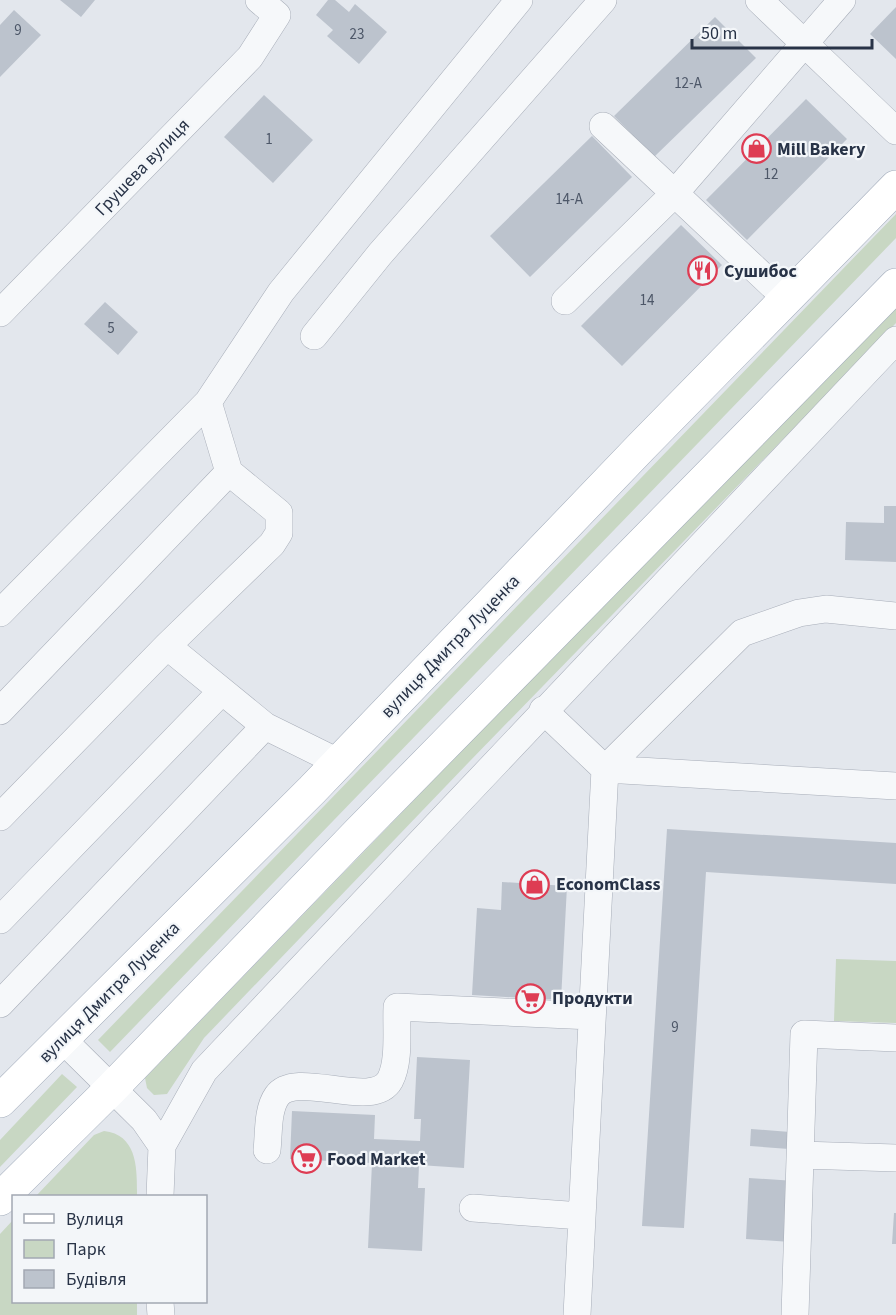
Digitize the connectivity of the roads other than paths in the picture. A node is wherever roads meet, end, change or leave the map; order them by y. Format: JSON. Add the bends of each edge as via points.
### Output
{"nodes":[{"id":1,"x":519,"y":0,"type":"edge"},
{"id":2,"x":603,"y":0,"type":"edge"},
{"id":3,"x":759,"y":0,"type":"edge"},
{"id":4,"x":842,"y":0,"type":"edge"},
{"id":5,"x":268,"y":8,"type":"edge"},
{"id":6,"x":804,"y":42,"type":"junction"},
{"id":7,"x":603,"y":126,"type":"dead end"},
{"id":8,"x":896,"y":131,"type":"edge"},
{"id":9,"x":896,"y":187,"type":"edge"},
{"id":10,"x":674,"y":194,"type":"junction"},
{"id":11,"x":896,"y":285,"type":"edge"},
{"id":12,"x":787,"y":299,"type":"junction"},
{"id":13,"x":566,"y":301,"type":"dead end"},
{"id":14,"x":0,"y":313,"type":"edge"},
{"id":15,"x":314,"y":336,"type":"dead end"},
{"id":16,"x":896,"y":340,"type":"edge"},
{"id":17,"x":208,"y":402,"type":"junction"},
{"id":18,"x":229,"y":472,"type":"junction"},
{"id":19,"x":0,"y":613,"type":"edge"},
{"id":20,"x":896,"y":616,"type":"edge"},
{"id":21,"x":167,"y":646,"type":"junction"},
{"id":22,"x":221,"y":692,"type":"junction"},
{"id":23,"x":543,"y":710,"type":"junction"},
{"id":24,"x":0,"y":711,"type":"edge"},
{"id":25,"x":265,"y":726,"type":"junction"},
{"id":26,"x":338,"y":762,"type":"junction"},
{"id":27,"x":605,"y":769,"type":"junction"},
{"id":28,"x":896,"y":786,"type":"edge"},
{"id":29,"x":0,"y":818,"type":"edge"},
{"id":30,"x":0,"y":920,"type":"edge"},
{"id":31,"x":0,"y":1004,"type":"edge"},
{"id":32,"x":592,"y":1016,"type":"junction"},
{"id":33,"x":896,"y":1038,"type":"edge"},
{"id":34,"x":62,"y":1039,"type":"junction"},
{"id":35,"x":111,"y":1089,"type":"junction"},
{"id":36,"x":0,"y":1101,"type":"edge"},
{"id":37,"x":162,"y":1146,"type":"junction"},
{"id":38,"x":267,"y":1150,"type":"dead end"},
{"id":39,"x":801,"y":1155,"type":"junction"},
{"id":40,"x":896,"y":1158,"type":"edge"},
{"id":41,"x":160,"y":1195,"type":"edge"},
{"id":42,"x":0,"y":1199,"type":"edge"},
{"id":43,"x":473,"y":1208,"type":"dead end"},
{"id":44,"x":581,"y":1216,"type":"junction"},
{"id":45,"x":577,"y":1315,"type":"edge"},
{"id":46,"x":795,"y":1315,"type":"edge"}],
"edges":[{"from":1,"to":17,"type":"street","via":[[281,292]]},
{"from":2,"to":15,"type":"street","via":[[380,254]]},
{"from":3,"to":6,"type":"street"},
{"from":4,"to":6,"type":"street"},
{"from":5,"to":14,"type":"street","name":"Грушева вулиця","via":[[250,57]]},
{"from":6,"to":8,"type":"street"},
{"from":6,"to":10,"type":"street"},
{"from":7,"to":10,"type":"street"},
{"from":9,"to":12,"type":"main road","name":"вулиця Дмитра Луценка"},
{"from":10,"to":12,"type":"street"},
{"from":10,"to":13,"type":"street"},
{"from":11,"to":35,"type":"main road"},
{"from":12,"to":26,"type":"main road","name":"вулиця Дмитра Луценка"},
{"from":16,"to":23,"type":"street"},
{"from":17,"to":18,"type":"street"},
{"from":17,"to":19,"type":"street"},
{"from":18,"to":21,"type":"street","via":[[279,513],[279,533]]},
{"from":18,"to":24,"type":"street"},
{"from":20,"to":27,"type":"street","via":[[826,609],[799,613],[742,633]]},
{"from":21,"to":22,"type":"street"},
{"from":21,"to":29,"type":"street"},
{"from":22,"to":25,"type":"street"},
{"from":22,"to":30,"type":"street"},
{"from":23,"to":27,"type":"street"},
{"from":23,"to":37,"type":"street","via":[[204,1071]]},
{"from":25,"to":26,"type":"street"},
{"from":25,"to":31,"type":"street"},
{"from":26,"to":34,"type":"main road","name":"вулиця Дмитра Луценка"},
{"from":27,"to":28,"type":"street"},
{"from":27,"to":32,"type":"street"},
{"from":32,"to":38,"type":"street","via":[[397,1007],[394,1071],[389,1083],[366,1092],[289,1087],[277,1095],[272,1107]]},
{"from":32,"to":44,"type":"street"},
{"from":33,"to":39,"type":"street","via":[[804,1034]]},
{"from":34,"to":35,"type":"street"},
{"from":34,"to":36,"type":"main road","name":"вулиця Дмитра Луценка"},
{"from":35,"to":37,"type":"street","via":[[144,1120]]},
{"from":35,"to":42,"type":"main road"},
{"from":37,"to":41,"type":"street"},
{"from":39,"to":40,"type":"street"},
{"from":39,"to":46,"type":"street"},
{"from":43,"to":44,"type":"street"},
{"from":44,"to":45,"type":"street"}]}
